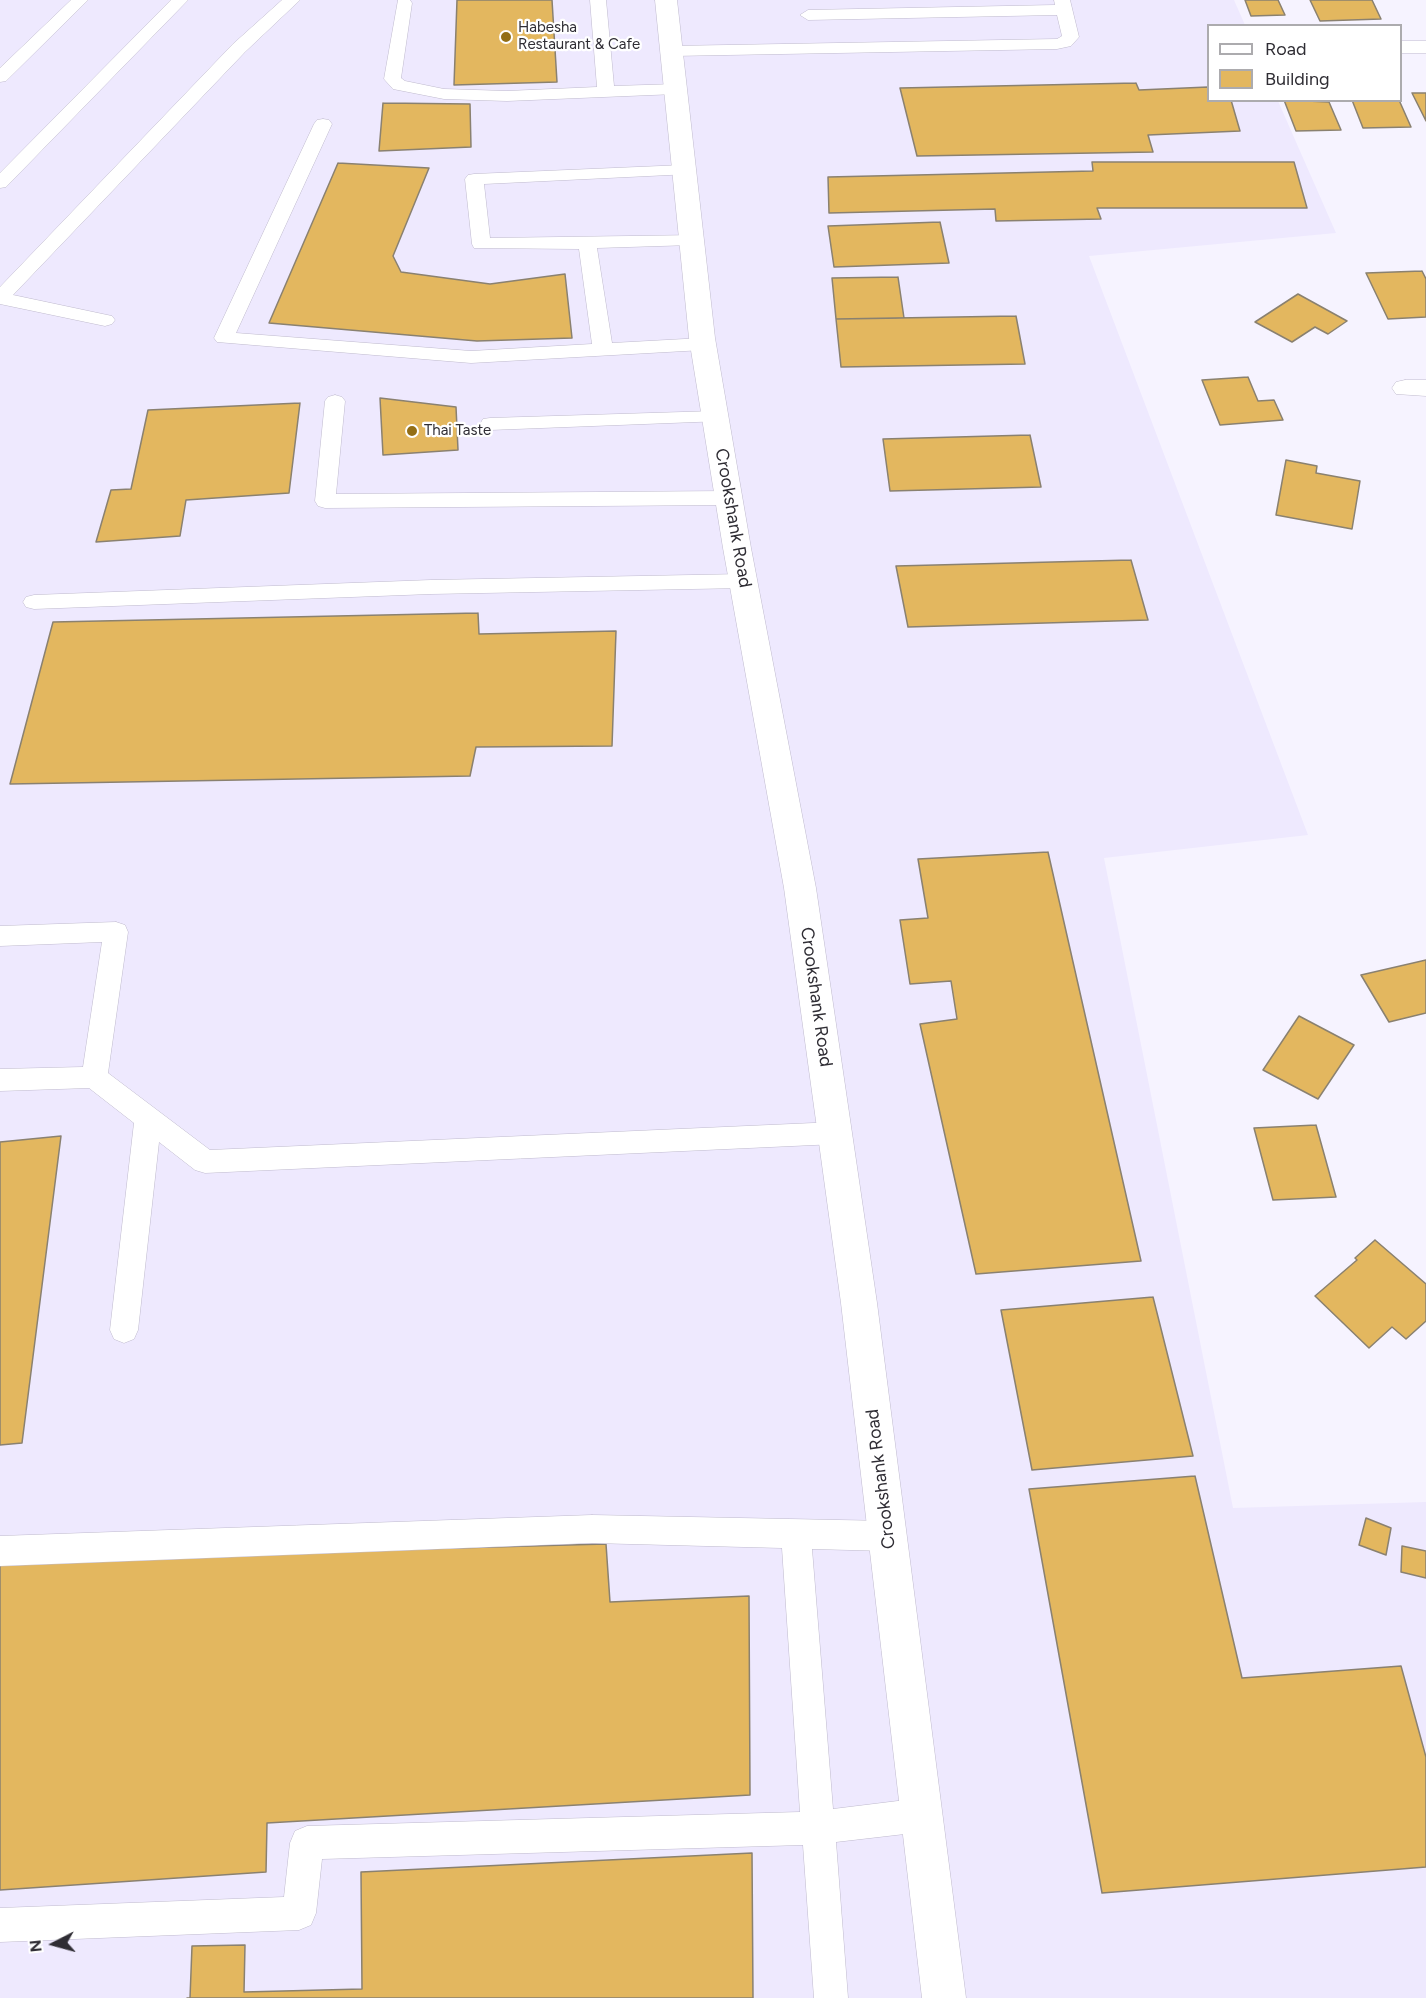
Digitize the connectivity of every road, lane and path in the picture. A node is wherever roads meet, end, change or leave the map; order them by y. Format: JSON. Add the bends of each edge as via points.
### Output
{"nodes":[{"id":1,"x":80,"y":0,"type":"edge"},
{"id":2,"x":180,"y":0,"type":"edge"},
{"id":3,"x":268,"y":0,"type":"edge"},
{"id":4,"x":598,"y":0,"type":"edge"},
{"id":5,"x":666,"y":0,"type":"edge"},
{"id":6,"x":291,"y":2,"type":"edge"},
{"id":7,"x":404,"y":3,"type":"dead end"},
{"id":8,"x":1063,"y":5,"type":"edge"},
{"id":9,"x":809,"y":25,"type":"edge"},
{"id":10,"x":1402,"y":47,"type":"edge"},
{"id":11,"x":1426,"y":47,"type":"edge"},
{"id":12,"x":672,"y":51,"type":"junction"},
{"id":13,"x":0,"y":77,"type":"edge"},
{"id":14,"x":676,"y":89,"type":"junction"},
{"id":15,"x":606,"y":92,"type":"junction"},
{"id":16,"x":323,"y":123,"type":"dead end"},
{"id":17,"x":684,"y":170,"type":"junction"},
{"id":18,"x":0,"y":183,"type":"edge"},
{"id":19,"x":692,"y":238,"type":"junction"},
{"id":20,"x":587,"y":243,"type":"junction"},
{"id":21,"x":0,"y":298,"type":"edge"},
{"id":22,"x":105,"y":320,"type":"dead end"},
{"id":23,"x":703,"y":344,"type":"junction"},
{"id":24,"x":603,"y":350,"type":"junction"},
{"id":25,"x":334,"y":401,"type":"dead end"},
{"id":26,"x":716,"y":417,"type":"junction"},
{"id":27,"x":490,"y":424,"type":"dead end"},
{"id":28,"x":729,"y":498,"type":"junction"},
{"id":29,"x":744,"y":581,"type":"junction"},
{"id":30,"x":34,"y":602,"type":"dead end"},
{"id":31,"x":0,"y":936,"type":"edge"},
{"id":32,"x":94,"y":1077,"type":"junction"},
{"id":33,"x":0,"y":1080,"type":"edge"},
{"id":34,"x":148,"y":1118,"type":"junction"},
{"id":35,"x":836,"y":1133,"type":"junction"},
{"id":36,"x":124,"y":1330,"type":"dead end"},
{"id":37,"x":796,"y":1533,"type":"junction"},
{"id":38,"x":888,"y":1536,"type":"junction"},
{"id":39,"x":0,"y":1551,"type":"edge"},
{"id":40,"x":922,"y":1815,"type":"junction"},
{"id":41,"x":818,"y":1828,"type":"junction"},
{"id":42,"x":0,"y":1925,"type":"edge"},
{"id":43,"x":831,"y":1998,"type":"edge"},
{"id":44,"x":944,"y":1998,"type":"edge"}],
"edges":[{"from":1,"to":13,"type":"lane"},
{"from":2,"to":18,"type":"lane"},
{"from":3,"to":6,"type":"lane"},
{"from":4,"to":15,"type":"lane"},
{"from":5,"to":12,"type":"street","name":"Crookshank Road"},
{"from":6,"to":21,"type":"lane","via":[[239,48]]},
{"from":7,"to":15,"type":"lane","via":[[392,79],[399,85],[454,94],[507,96]]},
{"from":8,"to":9,"type":"lane"},
{"from":8,"to":9,"type":"lane","via":[[1071,37],[1057,44]]},
{"from":9,"to":12,"type":"lane"},
{"from":10,"to":11,"type":"street"},
{"from":12,"to":14,"type":"street","name":"Crookshank Road"},
{"from":14,"to":15,"type":"lane"},
{"from":14,"to":17,"type":"street","name":"Crookshank Road"},
{"from":16,"to":24,"type":"lane","via":[[224,339],[471,357]]},
{"from":17,"to":19,"type":"street","name":"Crookshank Road"},
{"from":17,"to":20,"type":"lane","via":[[474,179],[481,244]]},
{"from":19,"to":20,"type":"lane"},
{"from":19,"to":23,"type":"street","name":"Crookshank Road"},
{"from":20,"to":24,"type":"lane"},
{"from":21,"to":22,"type":"lane"},
{"from":23,"to":24,"type":"lane"},
{"from":23,"to":26,"type":"street","name":"Crookshank Road"},
{"from":25,"to":28,"type":"lane","via":[[325,501]]},
{"from":26,"to":27,"type":"lane"},
{"from":26,"to":28,"type":"street","name":"Crookshank Road"},
{"from":28,"to":29,"type":"street","name":"Crookshank Road"},
{"from":29,"to":30,"type":"lane","via":[[431,587]]},
{"from":29,"to":35,"type":"street","name":"Crookshank Road","via":[[800,888]]},
{"from":31,"to":32,"type":"lane","via":[[116,932]]},
{"from":32,"to":33,"type":"lane"},
{"from":32,"to":34,"type":"lane"},
{"from":34,"to":35,"type":"lane","via":[[206,1162]]},
{"from":34,"to":36,"type":"lane"},
{"from":35,"to":38,"type":"street","name":"Crookshank Road"},
{"from":37,"to":38,"type":"lane"},
{"from":37,"to":39,"type":"lane","via":[[592,1529]]},
{"from":37,"to":41,"type":"lane"},
{"from":38,"to":40,"type":"street","name":"Crookshank Road"},
{"from":40,"to":41,"type":"lane"},
{"from":40,"to":44,"type":"street","name":"Crookshank Road"},
{"from":41,"to":42,"type":"lane","via":[[307,1843],[299,1913]]},
{"from":41,"to":43,"type":"lane"}]}
